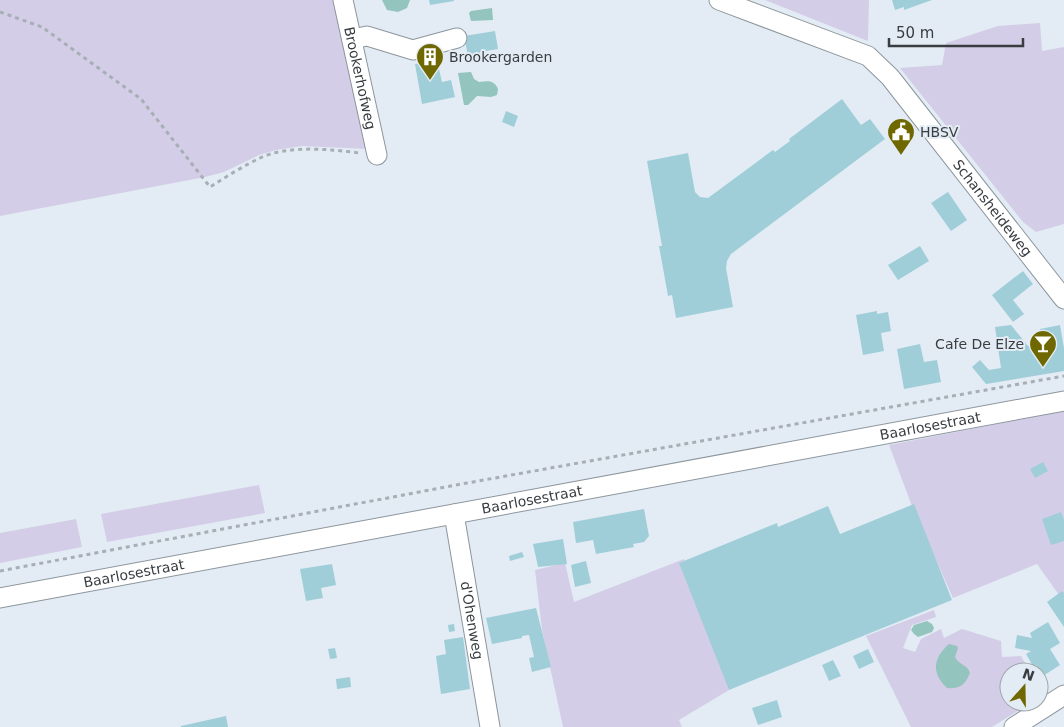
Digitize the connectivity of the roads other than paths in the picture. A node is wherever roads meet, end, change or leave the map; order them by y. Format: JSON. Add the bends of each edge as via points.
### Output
{"nodes":[{"id":1,"x":343,"y":0,"type":"edge"},
{"id":2,"x":719,"y":0,"type":"edge"},
{"id":3,"x":456,"y":38,"type":"dead end"},
{"id":4,"x":352,"y":39,"type":"junction"},
{"id":5,"x":377,"y":155,"type":"road end"},
{"id":6,"x":1064,"y":299,"type":"edge"},
{"id":7,"x":1064,"y":401,"type":"edge"},
{"id":8,"x":454,"y":514,"type":"junction"},
{"id":9,"x":0,"y":598,"type":"edge"},
{"id":10,"x":1064,"y":695,"type":"edge"},
{"id":11,"x":490,"y":727,"type":"edge"},
{"id":12,"x":1014,"y":727,"type":"edge"}],
"edges":[{"from":1,"to":4,"type":"street","name":"Brookerhofweg"},
{"from":2,"to":6,"type":"street","name":"Schansheideweg","via":[[868,56],[890,77]]},
{"from":3,"to":4,"type":"street","via":[[413,50],[367,36]]},
{"from":4,"to":5,"type":"street","name":"Brookerhofweg"},
{"from":7,"to":8,"type":"street","name":"Baarlosestraat"},
{"from":8,"to":9,"type":"street","name":"Baarlosestraat"},
{"from":8,"to":11,"type":"street","name":"d'Ohenweg"},
{"from":10,"to":12,"type":"street"}]}
